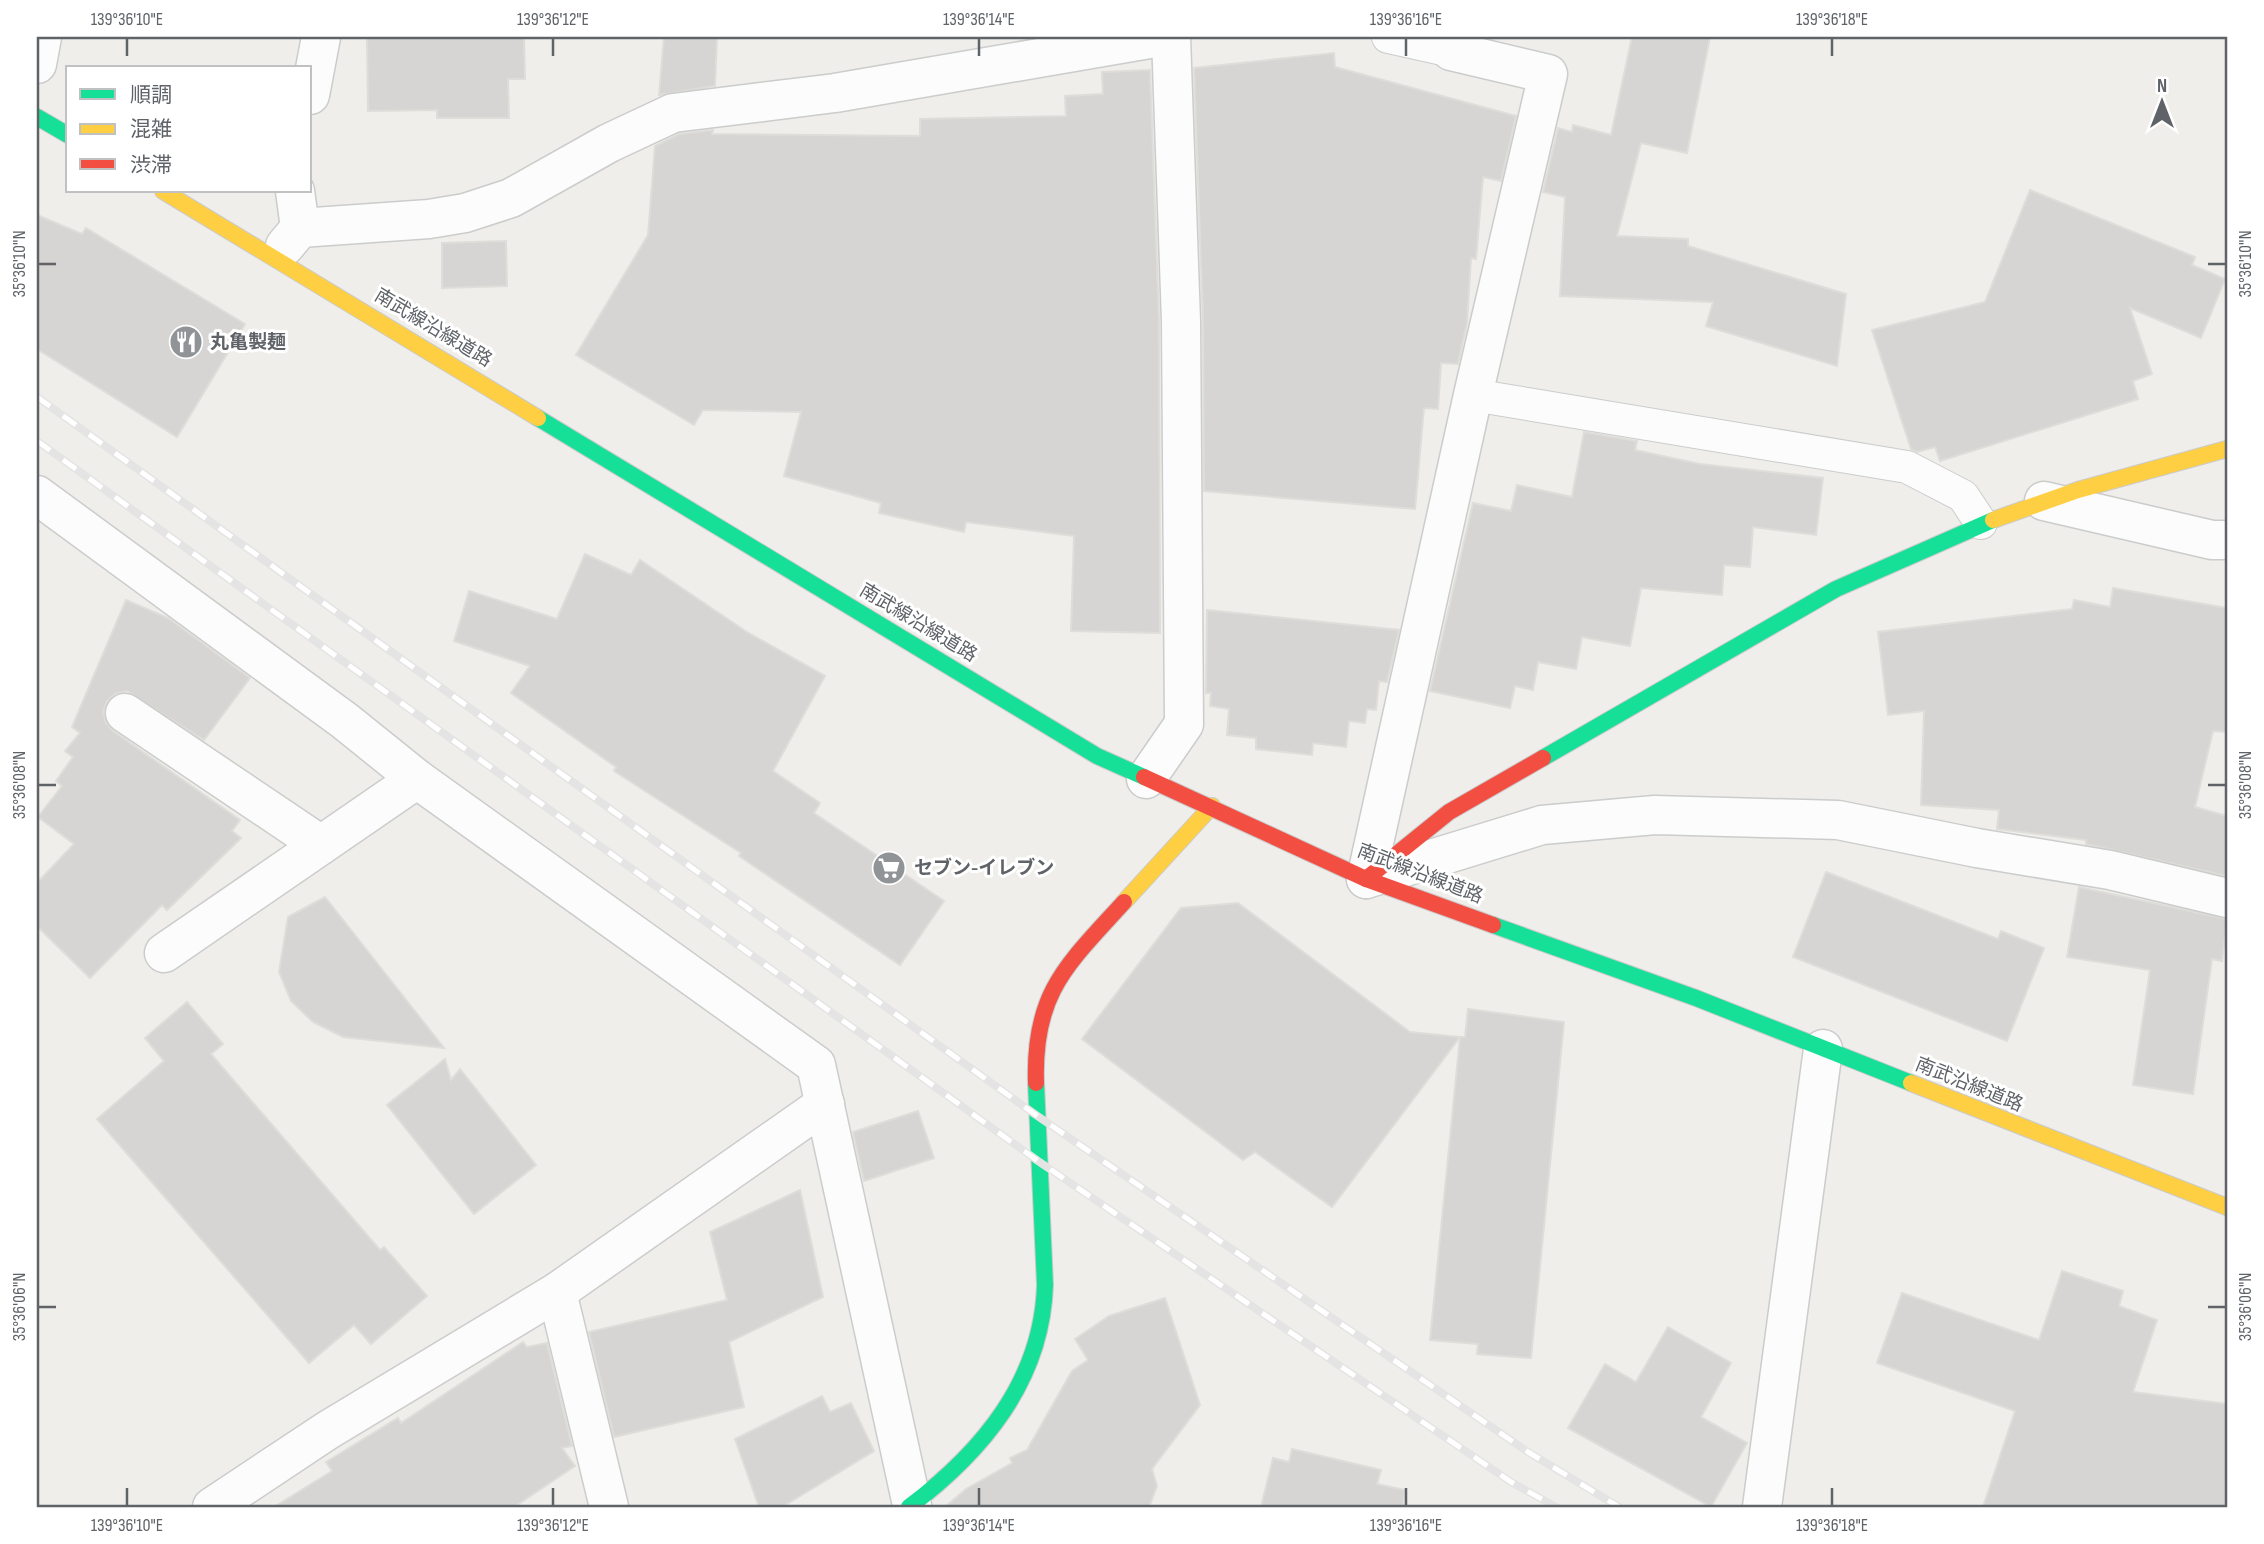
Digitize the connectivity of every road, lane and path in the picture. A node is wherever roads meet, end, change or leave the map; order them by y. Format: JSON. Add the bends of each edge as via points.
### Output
{"nodes":[{"id":1,"x":42,"y":37,"type":"edge"},
{"id":2,"x":321,"y":37,"type":"edge"},
{"id":3,"x":1161,"y":37,"type":"edge"},
{"id":4,"x":1171,"y":37,"type":"edge"},
{"id":5,"x":1388,"y":37,"type":"edge"},
{"id":6,"x":1454,"y":44,"type":"edge"},
{"id":7,"x":37,"y":64,"type":"edge"},
{"id":8,"x":312,"y":84,"type":"edge"},
{"id":9,"x":37,"y":117,"type":"edge"},
{"id":10,"x":66,"y":134,"type":"edge"},
{"id":11,"x":165,"y":192,"type":"edge"},
{"id":12,"x":298,"y":209,"type":"edge"},
{"id":13,"x":277,"y":258,"type":"junction"},
{"id":14,"x":1473,"y":395,"type":"junction"},
{"id":15,"x":2227,"y":449,"type":"edge"},
{"id":16,"x":37,"y":495,"type":"edge"},
{"id":17,"x":2044,"y":501,"type":"junction"},
{"id":18,"x":1981,"y":523,"type":"junction"},
{"id":19,"x":2227,"y":540,"type":"edge"},
{"id":20,"x":125,"y":713,"type":"dead end"},
{"id":21,"x":416,"y":779,"type":"junction"},
{"id":22,"x":1146,"y":779,"type":"junction"},
{"id":23,"x":1212,"y":806,"type":"junction"},
{"id":24,"x":321,"y":845,"type":"junction"},
{"id":25,"x":1366,"y":878,"type":"junction"},
{"id":26,"x":2227,"y":898,"type":"edge"},
{"id":27,"x":164,"y":953,"type":"dead end"},
{"id":28,"x":1696,"y":998,"type":"joint"},
{"id":29,"x":1823,"y":1049,"type":"junction"},
{"id":30,"x":825,"y":1104,"type":"junction"},
{"id":31,"x":2227,"y":1207,"type":"edge"},
{"id":32,"x":557,"y":1292,"type":"junction"},
{"id":33,"x":910,"y":1506,"type":"edge"},
{"id":34,"x":212,"y":1507,"type":"edge"},
{"id":35,"x":609,"y":1507,"type":"edge"},
{"id":36,"x":1762,"y":1507,"type":"edge"}],
"edges":[{"from":1,"to":7,"type":"street"},
{"from":2,"to":8,"type":"street"},
{"from":3,"to":12,"type":"street","via":[[835,93],[674,113],[511,198],[465,213],[429,219]]},
{"from":4,"to":22,"type":"street","via":[[1181,321],[1184,724]]},
{"from":5,"to":6,"type":"lane"},
{"from":6,"to":14,"type":"street","via":[[1548,74]]},
{"from":9,"to":10,"type":"street"},
{"from":11,"to":13,"type":"street","name":"南武線沿線道路"},
{"from":12,"to":13,"type":"street"},
{"from":13,"to":22,"type":"street","name":"南武線沿線道路","via":[[1097,756]]},
{"from":14,"to":18,"type":"lane","via":[[1907,467],[1963,496]]},
{"from":14,"to":25,"type":"street"},
{"from":15,"to":17,"type":"street"},
{"from":16,"to":21,"type":"street","via":[[345,721]]},
{"from":17,"to":18,"type":"street"},
{"from":17,"to":19,"type":"street"},
{"from":18,"to":25,"type":"street","via":[[1836,589],[1461,805]]},
{"from":20,"to":24,"type":"street"},
{"from":21,"to":24,"type":"street"},
{"from":21,"to":30,"type":"street","via":[[816,1065]]},
{"from":22,"to":23,"type":"street","name":"南武線沿線道路"},
{"from":23,"to":25,"type":"street","name":"南武線沿線道路"},
{"from":23,"to":33,"type":"street","via":[[1085,942],[1047,998],[1035,1058],[1042,1324],[1030,1366],[1003,1414],[964,1461]]},
{"from":24,"to":27,"type":"street"},
{"from":25,"to":26,"type":"street","via":[[1542,825],[1655,815],[1838,820],[2110,870]]},
{"from":25,"to":28,"type":"street","name":"南武線沿線道路"},
{"from":28,"to":29,"type":"street","name":"南武沿線道路"},
{"from":29,"to":31,"type":"street","name":"南武沿線道路"},
{"from":29,"to":36,"type":"street"},
{"from":30,"to":32,"type":"street"},
{"from":30,"to":33,"type":"street"},
{"from":32,"to":34,"type":"street","via":[[328,1430]]},
{"from":32,"to":35,"type":"street"}]}
